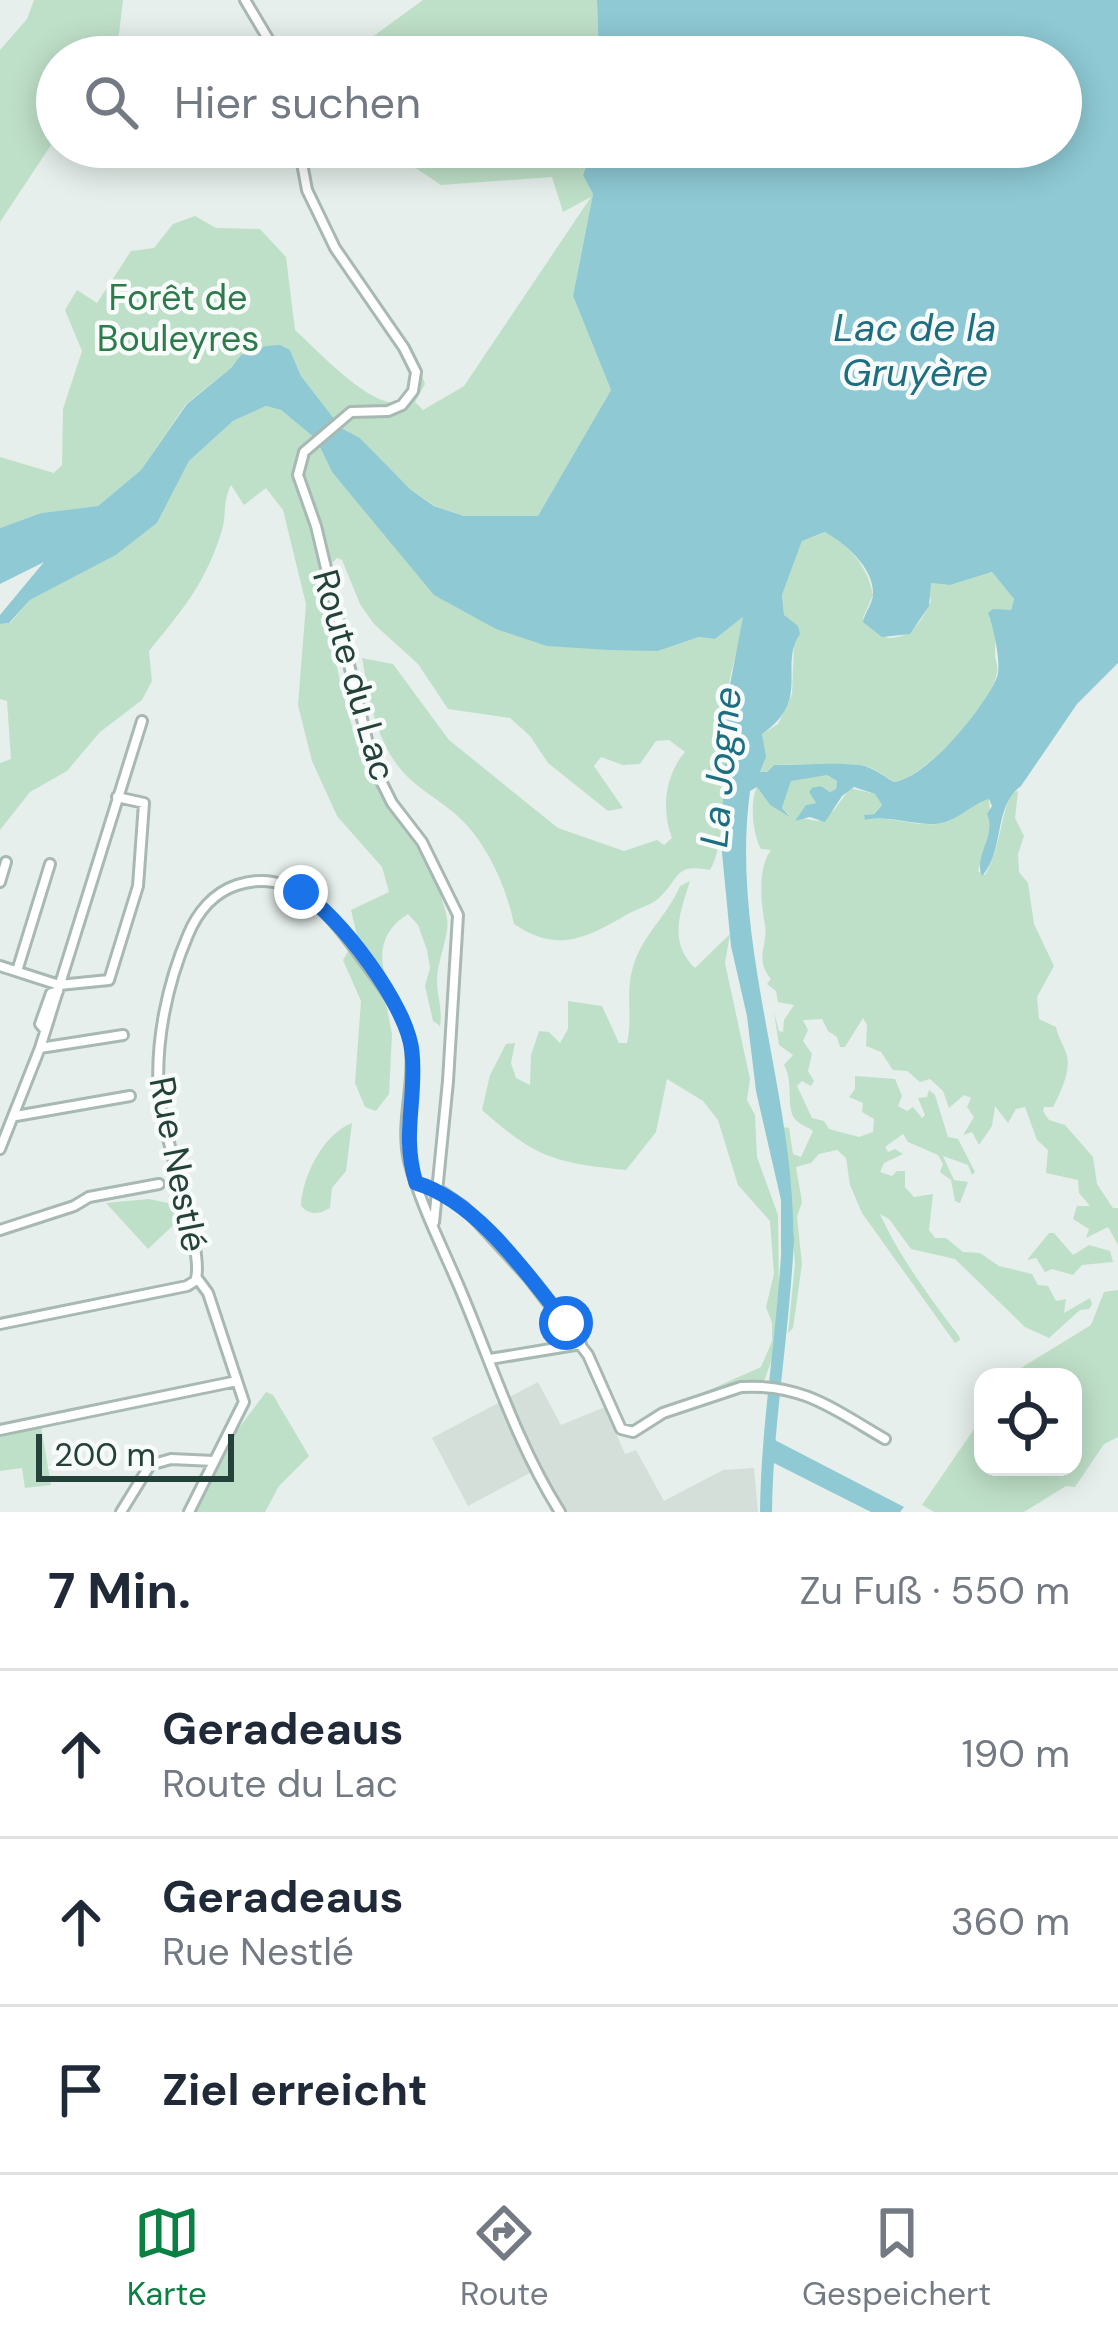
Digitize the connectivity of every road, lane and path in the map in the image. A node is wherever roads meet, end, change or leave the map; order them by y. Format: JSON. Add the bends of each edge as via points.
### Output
{"nodes":[{"id":1,"x":245,"y":0,"type":"edge"},
{"id":2,"x":266,"y":36,"type":"edge"},
{"id":3,"x":302,"y":168,"type":"edge"},
{"id":4,"x":142,"y":721,"type":"dead end"},
{"id":5,"x":118,"y":797,"type":"junction"},
{"id":6,"x":6,"y":862,"type":"dead end"},
{"id":7,"x":50,"y":864,"type":"dead end"},
{"id":8,"x":0,"y":882,"type":"edge"},
{"id":9,"x":0,"y":966,"type":"edge"},
{"id":10,"x":16,"y":971,"type":"junction"},
{"id":11,"x":58,"y":988,"type":"junction"},
{"id":12,"x":123,"y":1035,"type":"dead end"},
{"id":13,"x":40,"y":1048,"type":"junction"},
{"id":14,"x":130,"y":1096,"type":"dead end"},
{"id":15,"x":15,"y":1116,"type":"junction"},
{"id":16,"x":0,"y":1149,"type":"edge"},
{"id":17,"x":416,"y":1183,"type":"junction"},
{"id":18,"x":160,"y":1184,"type":"dead end"},
{"id":19,"x":439,"y":1190,"type":"junction"},
{"id":20,"x":434,"y":1224,"type":"junction"},
{"id":21,"x":0,"y":1230,"type":"edge"},
{"id":22,"x":196,"y":1277,"type":"junction"},
{"id":23,"x":0,"y":1324,"type":"edge"},
{"id":24,"x":581,"y":1344,"type":"junction"},
{"id":25,"x":490,"y":1359,"type":"junction"},
{"id":26,"x":237,"y":1381,"type":"junction"},
{"id":27,"x":0,"y":1430,"type":"edge"},
{"id":28,"x":885,"y":1439,"type":"dead end"},
{"id":29,"x":214,"y":1461,"type":"junction"},
{"id":30,"x":122,"y":1512,"type":"edge"},
{"id":31,"x":189,"y":1512,"type":"edge"},
{"id":32,"x":560,"y":1512,"type":"edge"}],
"edges":[{"from":1,"to":2,"type":"street"},
{"from":3,"to":19,"type":"street","name":"Route du Lac","via":[[329,236],[416,372],[398,408],[348,414],[306,449],[298,481],[374,765],[458,915]]},
{"from":4,"to":5,"type":"street"},
{"from":5,"to":11,"type":"street"},
{"from":5,"to":11,"type":"street","via":[[144,803],[138,886],[109,980]]},
{"from":6,"to":8,"type":"street"},
{"from":7,"to":10,"type":"street"},
{"from":9,"to":10,"type":"street"},
{"from":10,"to":11,"type":"street"},
{"from":11,"to":13,"type":"street"},
{"from":12,"to":13,"type":"street"},
{"from":13,"to":15,"type":"street"},
{"from":14,"to":15,"type":"street"},
{"from":15,"to":16,"type":"street"},
{"from":17,"to":19,"type":"street"},
{"from":17,"to":20,"type":"street","name":"Rue Nestlé"},
{"from":17,"to":22,"type":"street","name":"Rue Nestlé","via":[[407,1141],[412,1049],[395,1005],[308,896],[268,881],[232,887],[195,920],[161,1031],[159,1099]]},
{"from":18,"to":21,"type":"street","via":[[89,1197]]},
{"from":19,"to":20,"type":"street","name":"Route du Lac"},
{"from":19,"to":24,"type":"street","via":[[475,1218]]},
{"from":20,"to":25,"type":"street","name":"Rue Nestlé"},
{"from":22,"to":23,"type":"street","name":"Rue Nestlé","via":[[187,1286]]},
{"from":22,"to":26,"type":"street"},
{"from":24,"to":25,"type":"street"},
{"from":24,"to":28,"type":"street","via":[[627,1431],[759,1387],[812,1396]]},
{"from":25,"to":32,"type":"street","name":"Rue Nestlé"},
{"from":26,"to":27,"type":"street"},
{"from":26,"to":29,"type":"street","via":[[243,1408]]},
{"from":29,"to":30,"type":"street","via":[[150,1465]]},
{"from":29,"to":31,"type":"street"}]}
